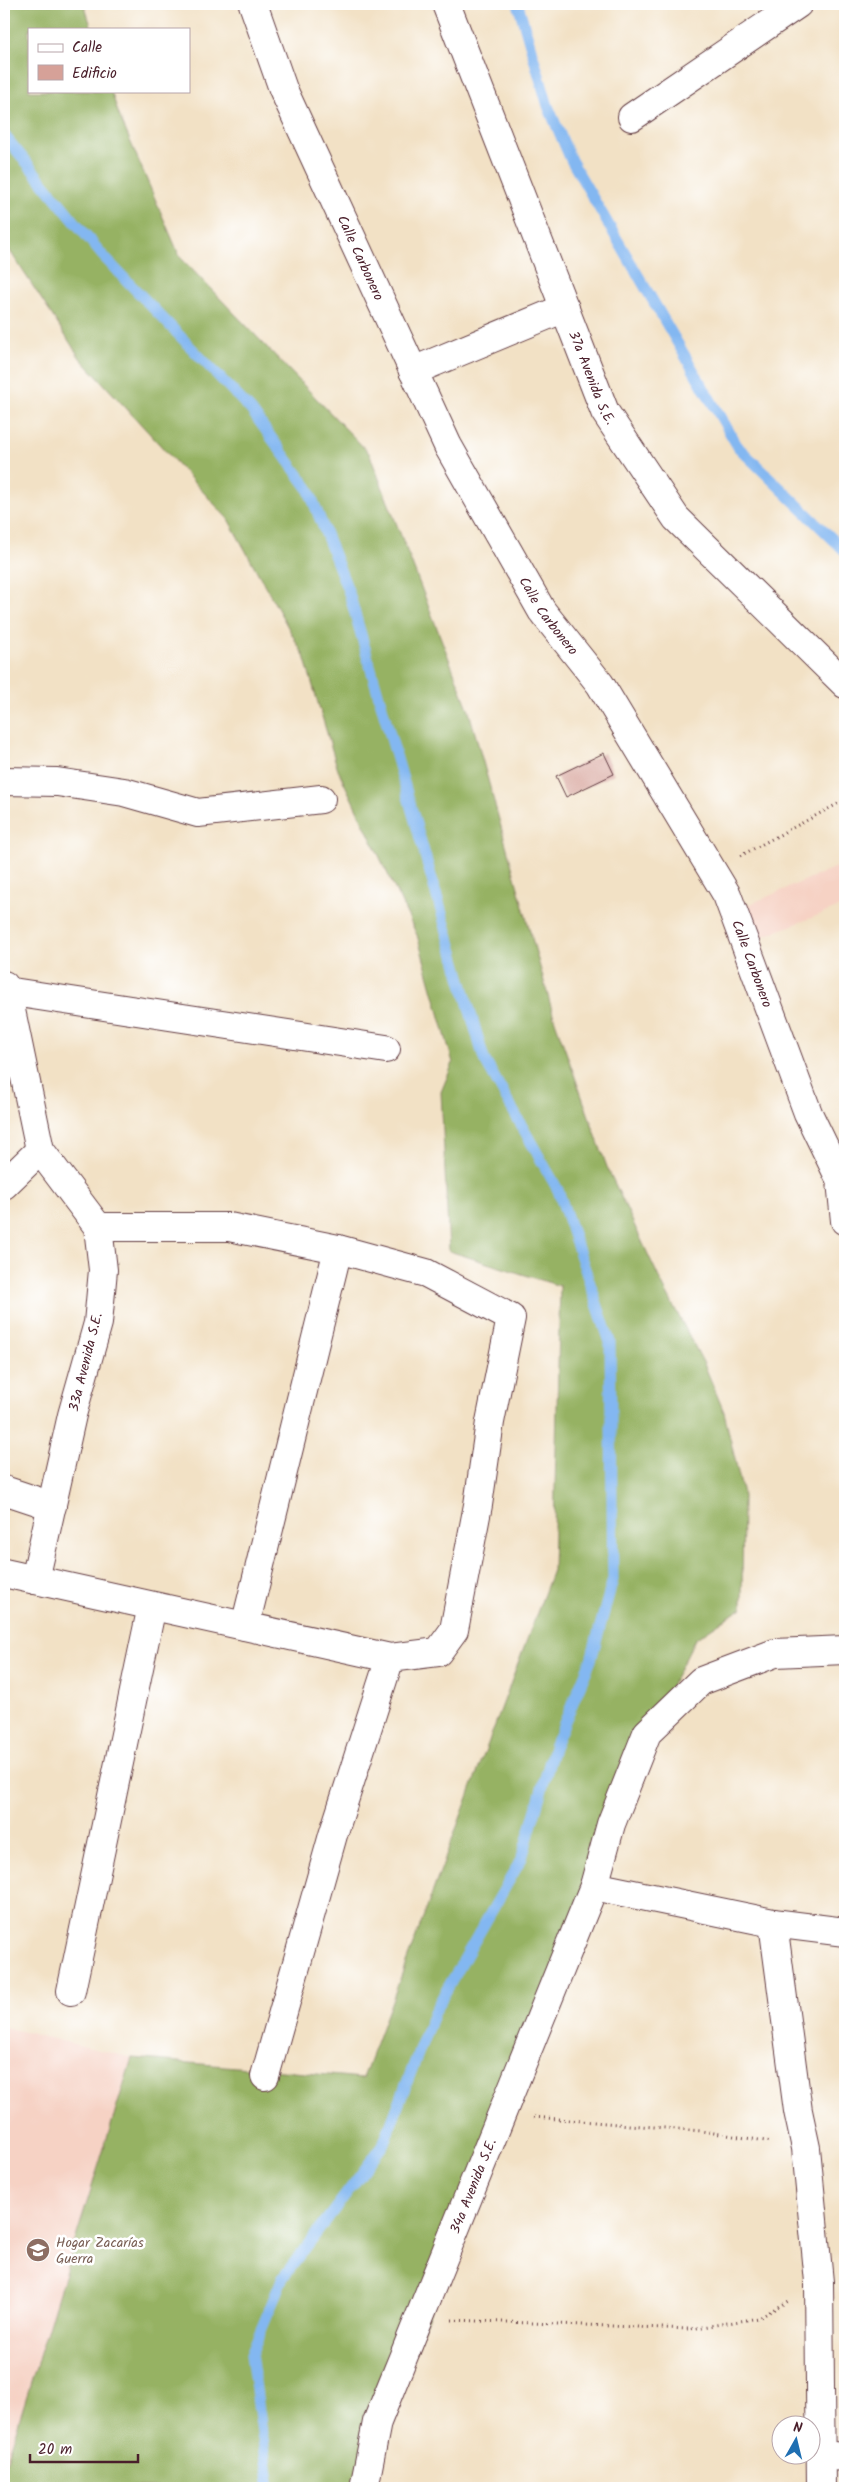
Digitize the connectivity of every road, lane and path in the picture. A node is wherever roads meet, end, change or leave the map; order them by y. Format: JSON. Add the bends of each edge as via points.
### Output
{"nodes":[{"id":1,"x":253,"y":4,"type":"edge"},
{"id":2,"x":446,"y":4,"type":"edge"},
{"id":3,"x":798,"y":4,"type":"edge"},
{"id":4,"x":632,"y":117,"type":"dead end"},
{"id":5,"x":565,"y":308,"type":"junction"},
{"id":6,"x":413,"y":371,"type":"junction"},
{"id":7,"x":845,"y":684,"type":"edge"},
{"id":8,"x":4,"y":781,"type":"edge"},
{"id":9,"x":321,"y":799,"type":"dead end"},
{"id":10,"x":845,"y":800,"type":"edge"},
{"id":11,"x":712,"y":871,"type":"junction"},
{"id":12,"x":6,"y":999,"type":"edge"},
{"id":13,"x":386,"y":1048,"type":"dead end"},
{"id":14,"x":40,"y":1150,"type":"junction"},
{"id":15,"x":843,"y":1181,"type":"edge"},
{"id":16,"x":4,"y":1185,"type":"edge"},
{"id":17,"x":845,"y":1221,"type":"edge"},
{"id":18,"x":98,"y":1226,"type":"junction"},
{"id":19,"x":338,"y":1249,"type":"junction"},
{"id":20,"x":4,"y":1490,"type":"edge"},
{"id":21,"x":52,"y":1506,"type":"junction"},
{"id":22,"x":4,"y":1573,"type":"edge"},
{"id":23,"x":35,"y":1580,"type":"junction"},
{"id":24,"x":152,"y":1606,"type":"junction"},
{"id":25,"x":245,"y":1626,"type":"junction"},
{"id":26,"x":845,"y":1650,"type":"edge"},
{"id":27,"x":390,"y":1658,"type":"junction"},
{"id":28,"x":594,"y":1886,"type":"junction"},
{"id":29,"x":774,"y":1923,"type":"junction"},
{"id":30,"x":845,"y":1932,"type":"edge"},
{"id":31,"x":71,"y":1991,"type":"dead end"},
{"id":32,"x":265,"y":2076,"type":"dead end"},
{"id":33,"x":502,"y":2112,"type":"junction"},
{"id":34,"x":806,"y":2148,"type":"junction"},
{"id":35,"x":819,"y":2282,"type":"junction"},
{"id":36,"x":418,"y":2319,"type":"junction"},
{"id":37,"x":833,"y":2456,"type":"edge"},
{"id":38,"x":364,"y":2488,"type":"edge"},
{"id":39,"x":821,"y":2488,"type":"edge"}],
"edges":[{"from":1,"to":6,"type":"street","name":"Calle Carbonero","via":[[284,89]]},
{"from":2,"to":5,"type":"street","name":"37a Avenida S.E."},
{"from":3,"to":4,"type":"street"},
{"from":5,"to":6,"type":"street"},
{"from":5,"to":7,"type":"street","name":"37a Avenida S.E.","via":[[606,412],[676,518]]},
{"from":6,"to":11,"type":"street","name":"Calle Carbonero","via":[[448,446],[542,611],[600,684]]},
{"from":8,"to":9,"type":"street","via":[[57,782],[124,792],[198,813]]},
{"from":10,"to":11,"type":"path"},
{"from":11,"to":15,"type":"street","name":"Calle Carbonero","via":[[726,895],[808,1113]]},
{"from":12,"to":13,"type":"street"},
{"from":12,"to":14,"type":"street"},
{"from":14,"to":16,"type":"street"},
{"from":14,"to":18,"type":"street"},
{"from":15,"to":17,"type":"street","name":"Calle Carbonero"},
{"from":18,"to":19,"type":"street","via":[[229,1227]]},
{"from":18,"to":21,"type":"street","name":"33a Avenida S.E.","via":[[103,1270],[98,1323],[72,1415]]},
{"from":19,"to":25,"type":"street"},
{"from":19,"to":27,"type":"street","via":[[426,1273],[511,1318],[454,1630],[438,1652]]},
{"from":20,"to":21,"type":"street"},
{"from":21,"to":23,"type":"street","name":"33a Avenida S.E."},
{"from":22,"to":23,"type":"street"},
{"from":23,"to":24,"type":"street"},
{"from":24,"to":25,"type":"street"},
{"from":24,"to":31,"type":"street"},
{"from":25,"to":27,"type":"street"},
{"from":26,"to":28,"type":"street","name":"34a Avenida S.E.","via":[[775,1653],[701,1681],[646,1733],[611,1824]]},
{"from":27,"to":32,"type":"street","via":[[333,1835]]},
{"from":28,"to":29,"type":"street"},
{"from":28,"to":33,"type":"street","name":"34a Avenida S.E."},
{"from":29,"to":30,"type":"street"},
{"from":29,"to":34,"type":"street","via":[[798,2111]]},
{"from":33,"to":34,"type":"path","via":[[553,2120],[701,2131]]},
{"from":33,"to":36,"type":"street","name":"34a Avenida S.E."},
{"from":34,"to":35,"type":"street"},
{"from":35,"to":36,"type":"path","via":[[759,2318],[690,2329]]},
{"from":35,"to":37,"type":"street"},
{"from":36,"to":38,"type":"street","name":"34a Avenida S.E.","via":[[377,2422]]},
{"from":37,"to":39,"type":"street"}]}
